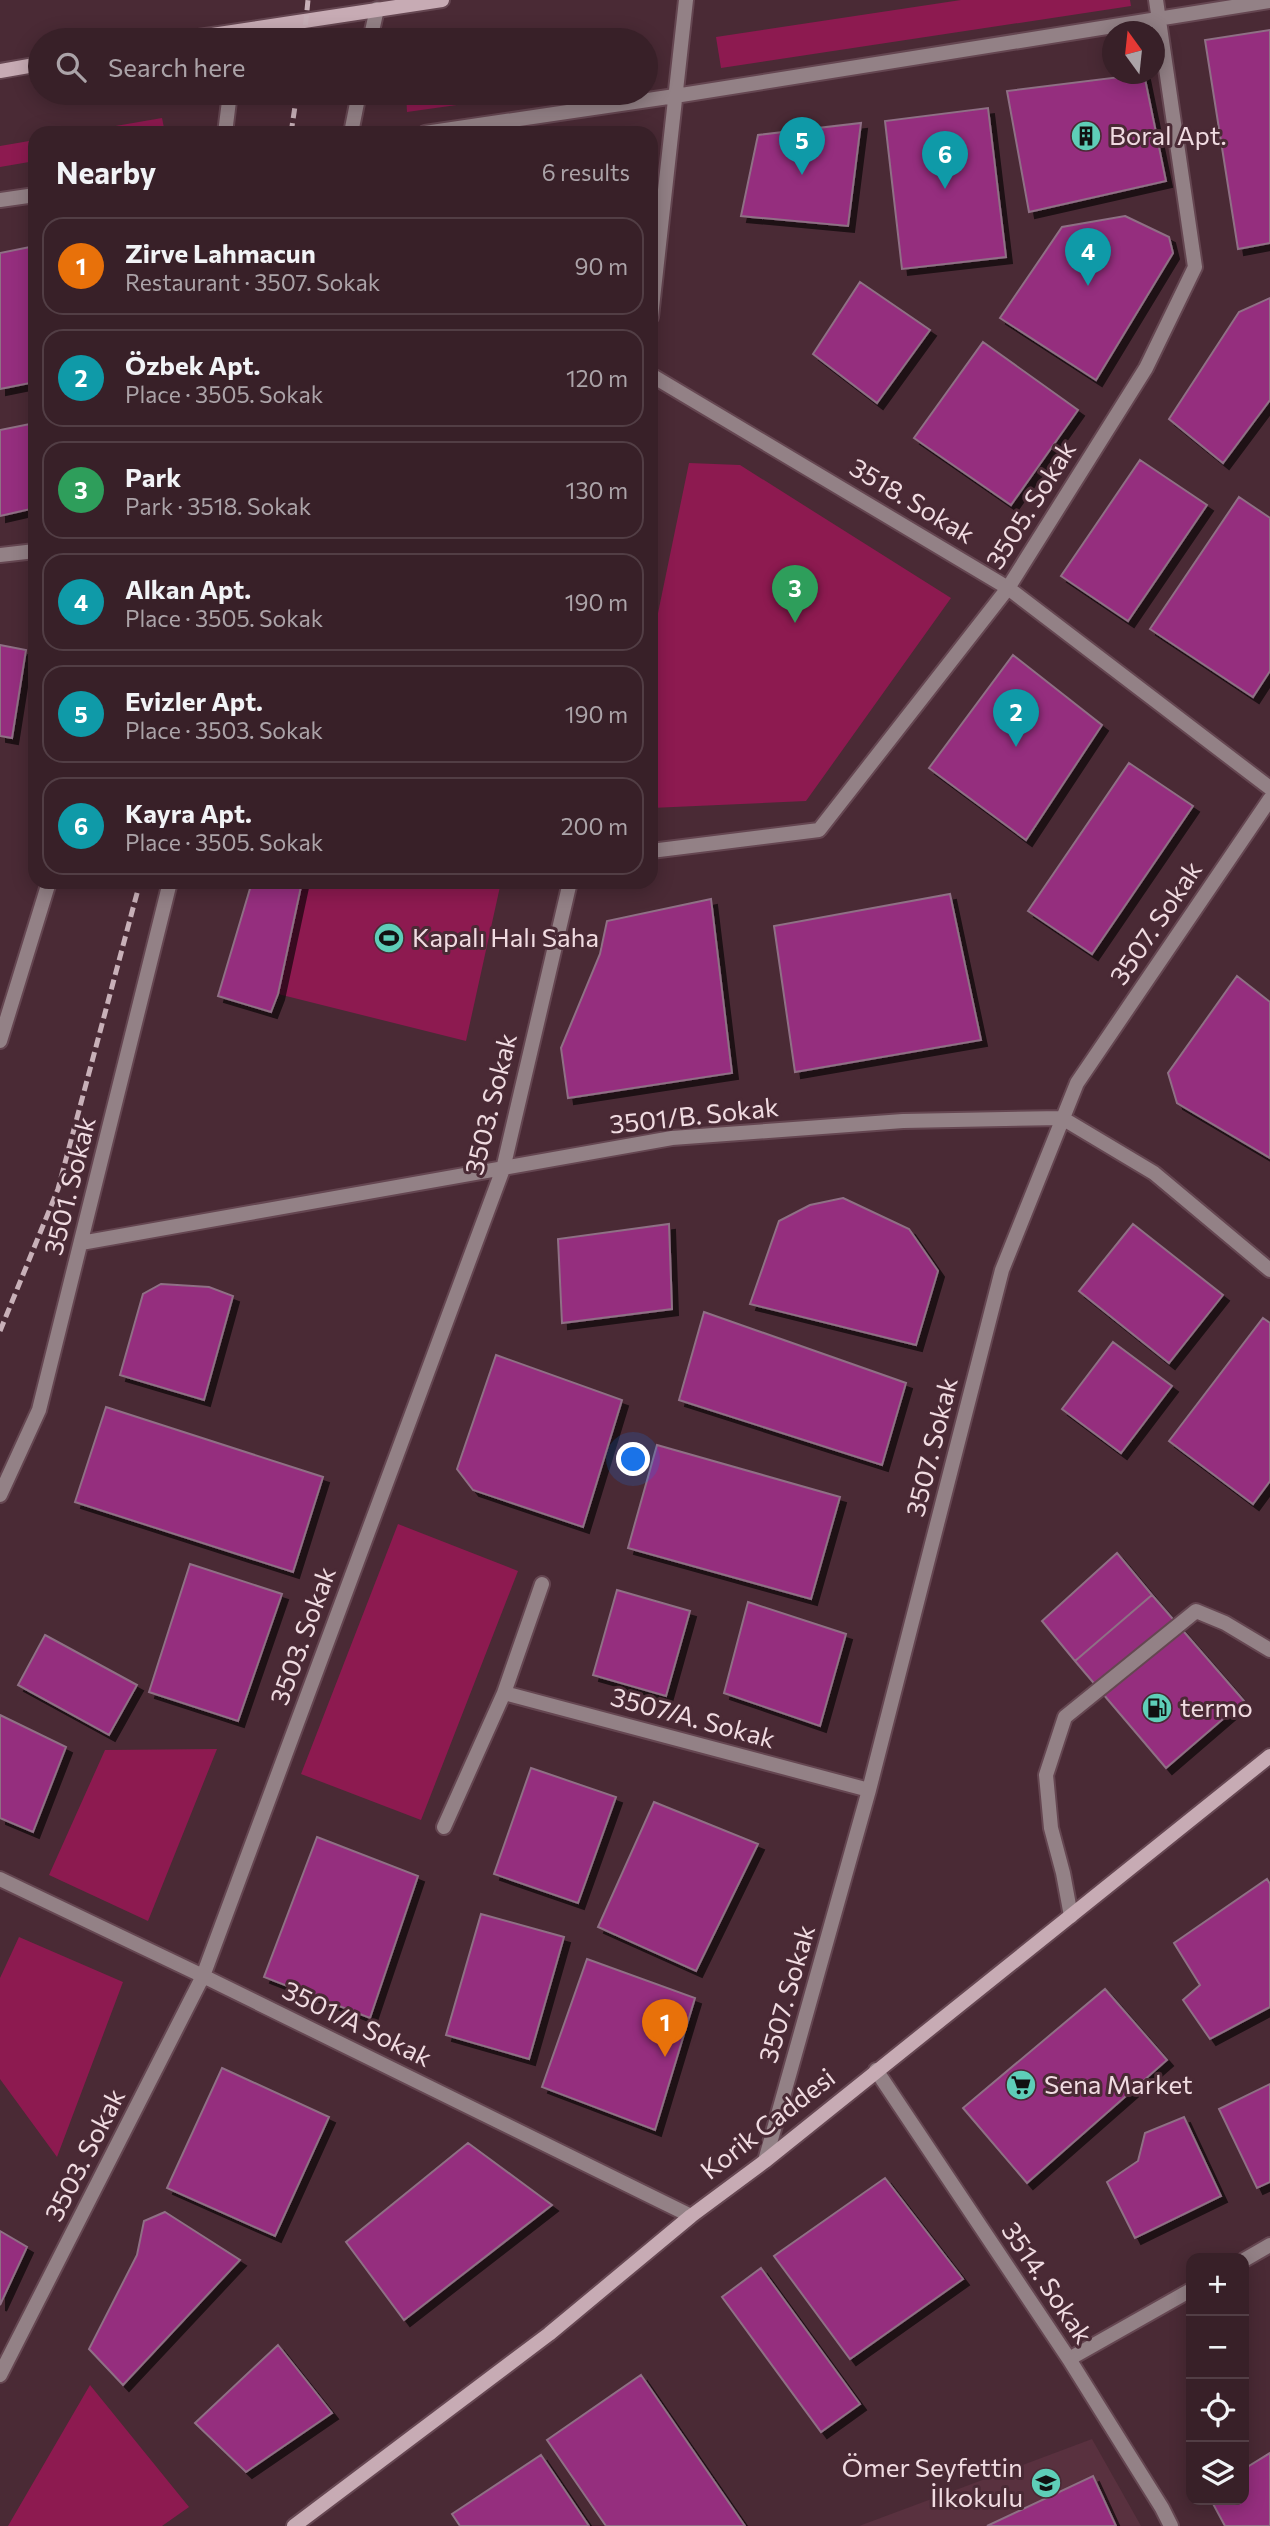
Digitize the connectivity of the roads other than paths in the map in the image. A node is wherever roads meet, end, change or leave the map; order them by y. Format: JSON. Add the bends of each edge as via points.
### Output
{"nodes":[{"id":1,"x":442,"y":0,"type":"edge"},
{"id":2,"x":686,"y":0,"type":"edge"},
{"id":3,"x":1156,"y":0,"type":"edge"},
{"id":4,"x":1270,"y":1,"type":"edge"},
{"id":5,"x":377,"y":9,"type":"junction"},
{"id":6,"x":1159,"y":18,"type":"junction"},
{"id":7,"x":278,"y":28,"type":"edge"},
{"id":8,"x":373,"y":28,"type":"edge"},
{"id":9,"x":28,"y":66,"type":"edge"},
{"id":10,"x":0,"y":71,"type":"edge"},
{"id":11,"x":675,"y":96,"type":"junction"},
{"id":12,"x":658,"y":99,"type":"edge"},
{"id":13,"x":228,"y":105,"type":"edge"},
{"id":14,"x":357,"y":105,"type":"edge"},
{"id":15,"x":614,"y":105,"type":"edge"},
{"id":16,"x":226,"y":126,"type":"edge"},
{"id":17,"x":352,"y":126,"type":"edge"},
{"id":18,"x":472,"y":126,"type":"edge"},
{"id":19,"x":28,"y":196,"type":"edge"},
{"id":20,"x":0,"y":200,"type":"edge"},
{"id":21,"x":658,"y":253,"type":"edge"},
{"id":22,"x":658,"y":378,"type":"edge"},
{"id":23,"x":28,"y":552,"type":"edge"},
{"id":24,"x":0,"y":555,"type":"edge"},
{"id":25,"x":1009,"y":588,"type":"junction"},
{"id":26,"x":1270,"y":788,"type":"edge"},
{"id":27,"x":1270,"y":799,"type":"edge"},
{"id":28,"x":658,"y":850,"type":"edge"},
{"id":29,"x":47,"y":889,"type":"edge"},
{"id":30,"x":168,"y":889,"type":"edge"},
{"id":31,"x":568,"y":889,"type":"edge"},
{"id":32,"x":0,"y":1041,"type":"edge"},
{"id":33,"x":1062,"y":1118,"type":"junction"},
{"id":34,"x":503,"y":1169,"type":"junction"},
{"id":35,"x":81,"y":1243,"type":"junction"},
{"id":36,"x":1270,"y":1270,"type":"edge"},
{"id":37,"x":0,"y":1495,"type":"edge"},
{"id":38,"x":542,"y":1584,"type":"dead end"},
{"id":39,"x":1270,"y":1650,"type":"edge"},
{"id":40,"x":504,"y":1693,"type":"junction"},
{"id":41,"x":1270,"y":1756,"type":"edge"},
{"id":42,"x":869,"y":1790,"type":"junction"},
{"id":43,"x":444,"y":1827,"type":"dead end"},
{"id":44,"x":0,"y":1880,"type":"edge"},
{"id":45,"x":1071,"y":1916,"type":"junction"},
{"id":46,"x":203,"y":1976,"type":"junction"},
{"id":47,"x":876,"y":2070,"type":"junction"},
{"id":48,"x":765,"y":2161,"type":"junction"},
{"id":49,"x":691,"y":2216,"type":"junction"},
{"id":50,"x":1270,"y":2245,"type":"edge"},
{"id":51,"x":1249,"y":2257,"type":"edge"},
{"id":52,"x":1186,"y":2293,"type":"edge"},
{"id":53,"x":1069,"y":2359,"type":"junction"},
{"id":54,"x":0,"y":2375,"type":"edge"},
{"id":55,"x":294,"y":2526,"type":"edge"},
{"id":56,"x":1171,"y":2526,"type":"edge"}],
"edges":[{"from":1,"to":5,"type":"main road"},
{"from":2,"to":11,"type":"street"},
{"from":3,"to":6,"type":"street","name":"3505. Sokak"},
{"from":4,"to":6,"type":"street"},
{"from":5,"to":7,"type":"main road"},
{"from":5,"to":8,"type":"street"},
{"from":6,"to":11,"type":"street"},
{"from":6,"to":25,"type":"street","name":"3505. Sokak","via":[[1195,267],[1146,368]]},
{"from":9,"to":10,"type":"main road"},
{"from":11,"to":12,"type":"street"},
{"from":11,"to":21,"type":"street"},
{"from":13,"to":16,"type":"street"},
{"from":14,"to":17,"type":"street"},
{"from":15,"to":18,"type":"street"},
{"from":19,"to":20,"type":"street"},
{"from":22,"to":25,"type":"street","name":"3518. Sokak"},
{"from":23,"to":24,"type":"street"},
{"from":25,"to":26,"type":"street","name":"3518. Sokak"},
{"from":25,"to":28,"type":"street","name":"3505. Sokak","via":[[819,830]]},
{"from":27,"to":33,"type":"street","name":"3507. Sokak","via":[[1077,1083]]},
{"from":29,"to":32,"type":"street"},
{"from":30,"to":35,"type":"street","name":"3501. Sokak"},
{"from":31,"to":34,"type":"street","name":"3503. Sokak"},
{"from":33,"to":34,"type":"street","name":"3501/B. Sokak","via":[[903,1122],[672,1138]]},
{"from":33,"to":36,"type":"street","via":[[1154,1173]]},
{"from":33,"to":42,"type":"street","name":"3507. Sokak","via":[[1002,1270]]},
{"from":34,"to":35,"type":"street","name":"3501/B. Sokak"},
{"from":34,"to":46,"type":"street","name":"3503. Sokak"},
{"from":35,"to":37,"type":"street","name":"3501. Sokak","via":[[39,1410]]},
{"from":38,"to":40,"type":"street"},
{"from":39,"to":45,"type":"street","via":[[1196,1611],[1065,1717],[1046,1775],[1051,1828]]},
{"from":40,"to":42,"type":"street","name":"3507/A. Sokak"},
{"from":40,"to":43,"type":"street"},
{"from":41,"to":45,"type":"main road","name":"Korik Caddesi"},
{"from":42,"to":48,"type":"street","name":"3507. Sokak"},
{"from":44,"to":46,"type":"street","name":"3501/A Sokak"},
{"from":45,"to":47,"type":"main road","name":"Korik Caddesi"},
{"from":46,"to":49,"type":"street","name":"3501/A Sokak"},
{"from":46,"to":54,"type":"street","name":"3503. Sokak"},
{"from":47,"to":48,"type":"main road","name":"Korik Caddesi"},
{"from":47,"to":53,"type":"street","name":"3514. Sokak"},
{"from":48,"to":49,"type":"main road","name":"Korik Caddesi"},
{"from":49,"to":55,"type":"main road","name":"Korik Caddesi","via":[[549,2334]]},
{"from":50,"to":51,"type":"street"},
{"from":52,"to":53,"type":"street"},
{"from":53,"to":56,"type":"street","name":"3514. Sokak"}]}
